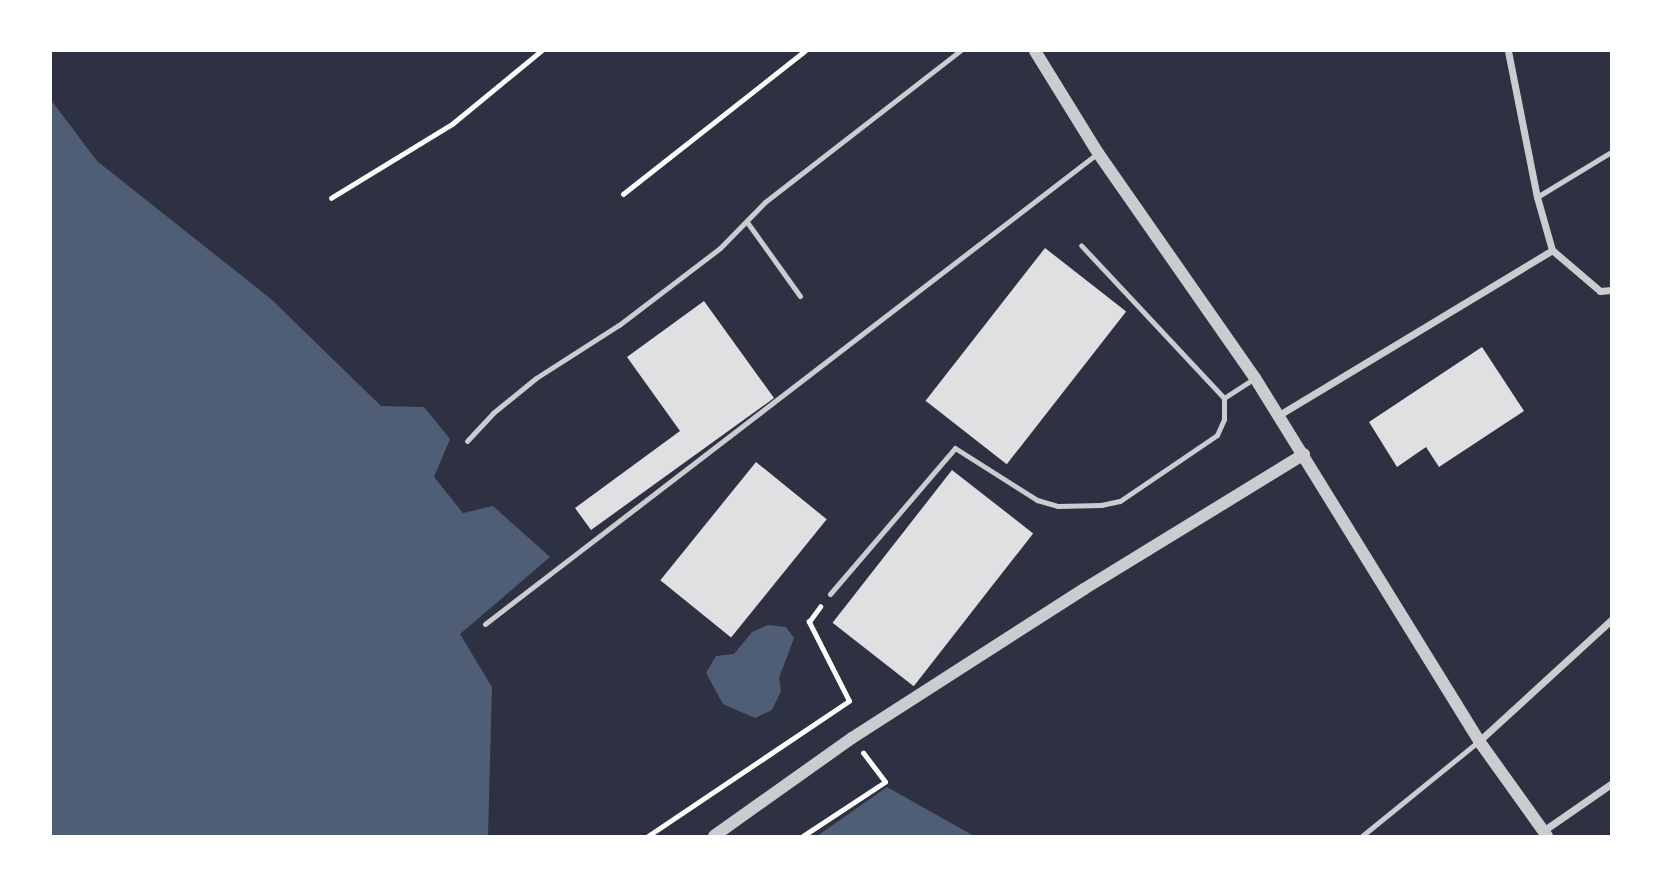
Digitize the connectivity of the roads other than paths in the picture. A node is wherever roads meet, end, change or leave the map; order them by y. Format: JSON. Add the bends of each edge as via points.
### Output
{"nodes":[{"id":1,"x":960,"y":51,"type":"edge"},
{"id":2,"x":1035,"y":51,"type":"edge"},
{"id":3,"x":1508,"y":51,"type":"edge"},
{"id":4,"x":1611,"y":152,"type":"edge"},
{"id":5,"x":1098,"y":153,"type":"junction"},
{"id":6,"x":1537,"y":197,"type":"junction"},
{"id":7,"x":747,"y":222,"type":"junction"},
{"id":8,"x":1081,"y":245,"type":"dead end"},
{"id":9,"x":1552,"y":250,"type":"junction"},
{"id":10,"x":1611,"y":290,"type":"edge"},
{"id":11,"x":800,"y":296,"type":"dead end"},
{"id":12,"x":1255,"y":378,"type":"junction"},
{"id":13,"x":1224,"y":398,"type":"junction"},
{"id":14,"x":1279,"y":415,"type":"junction"},
{"id":15,"x":467,"y":441,"type":"dead end"},
{"id":16,"x":1304,"y":454,"type":"junction"},
{"id":17,"x":830,"y":594,"type":"road end"},
{"id":18,"x":1611,"y":620,"type":"edge"},
{"id":19,"x":485,"y":624,"type":"dead end"},
{"id":20,"x":1479,"y":741,"type":"junction"},
{"id":21,"x":1611,"y":785,"type":"edge"},
{"id":22,"x":1545,"y":834,"type":"edge"},
{"id":23,"x":715,"y":836,"type":"edge"},
{"id":24,"x":1362,"y":836,"type":"edge"}],
"edges":[{"from":1,"to":7,"type":"lane","via":[[765,202]]},
{"from":2,"to":5,"type":"street"},
{"from":3,"to":6,"type":"street"},
{"from":4,"to":6,"type":"lane"},
{"from":5,"to":12,"type":"street"},
{"from":5,"to":19,"type":"lane"},
{"from":6,"to":9,"type":"street"},
{"from":7,"to":11,"type":"lane"},
{"from":7,"to":15,"type":"lane","via":[[727,243],[619,325],[536,378]]},
{"from":8,"to":13,"type":"lane"},
{"from":9,"to":10,"type":"street","via":[[1600,291]]},
{"from":9,"to":14,"type":"street"},
{"from":12,"to":13,"type":"lane"},
{"from":12,"to":14,"type":"street"},
{"from":13,"to":17,"type":"lane","via":[[1224,419],[1217,435],[1120,501],[1101,505],[1058,506],[1037,500],[955,449]]},
{"from":14,"to":16,"type":"street"},
{"from":16,"to":20,"type":"street"},
{"from":16,"to":23,"type":"street","via":[[852,738]]},
{"from":18,"to":20,"type":"street"},
{"from":20,"to":22,"type":"street"},
{"from":20,"to":24,"type":"lane"},
{"from":21,"to":22,"type":"street"}]}
